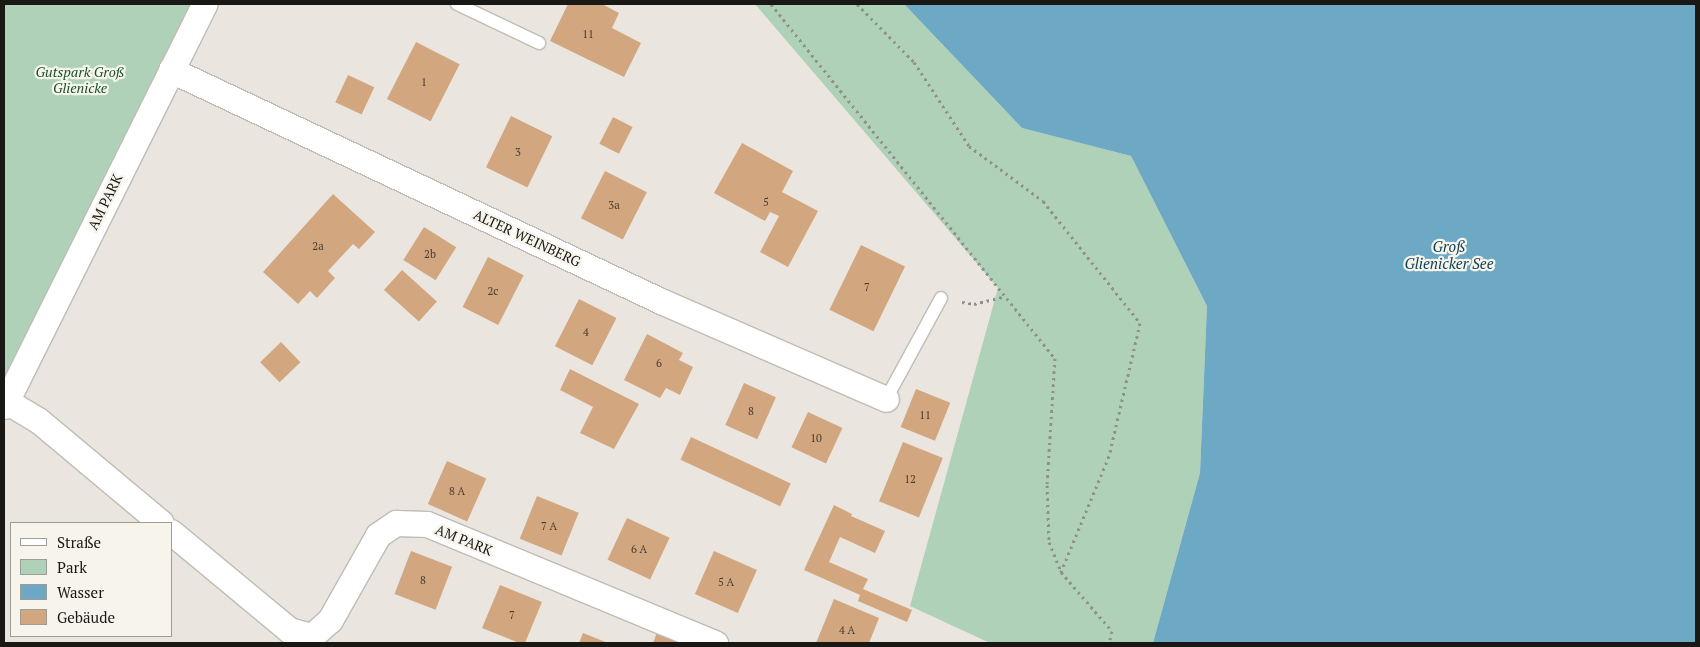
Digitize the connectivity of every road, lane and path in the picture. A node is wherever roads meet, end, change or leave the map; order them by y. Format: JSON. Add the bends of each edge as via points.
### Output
{"nodes":[{"id":1,"x":204,"y":4,"type":"edge"},
{"id":2,"x":457,"y":4,"type":"edge"},
{"id":3,"x":771,"y":4,"type":"edge"},
{"id":4,"x":857,"y":4,"type":"edge"},
{"id":5,"x":539,"y":43,"type":"dead end"},
{"id":6,"x":171,"y":70,"type":"junction"},
{"id":7,"x":1005,"y":296,"type":"junction"},
{"id":8,"x":941,"y":298,"type":"joint"},
{"id":9,"x":886,"y":399,"type":"joint"},
{"id":10,"x":5,"y":404,"type":"edge"},
{"id":11,"x":160,"y":522,"type":"edge"},
{"id":12,"x":172,"y":533,"type":"edge"},
{"id":13,"x":1061,"y":572,"type":"junction"},
{"id":14,"x":715,"y":643,"type":"edge"},
{"id":15,"x":1109,"y":643,"type":"edge"}],
"edges":[{"from":1,"to":6,"type":"street","name":"AM PARK"},
{"from":2,"to":5,"type":"lane"},
{"from":3,"to":7,"type":"path"},
{"from":4,"to":13,"type":"path","via":[[914,62],[970,146],[1043,201],[1140,323],[1109,456]]},
{"from":6,"to":9,"type":"street","name":"ALTER WEINBERG","via":[[663,302]]},
{"from":6,"to":10,"type":"street","name":"AM PARK"},
{"from":7,"to":8,"type":"path","via":[[974,304]]},
{"from":7,"to":13,"type":"path","via":[[1055,358],[1047,485],[1049,542]]},
{"from":8,"to":9,"type":"lane"},
{"from":10,"to":11,"type":"street","name":"AM PARK","via":[[38,420]]},
{"from":12,"to":14,"type":"street","name":"AM PARK","via":[[288,630],[312,636],[330,620],[378,535],[396,523],[427,524]]},
{"from":13,"to":15,"type":"path","via":[[1112,631]]}]}
